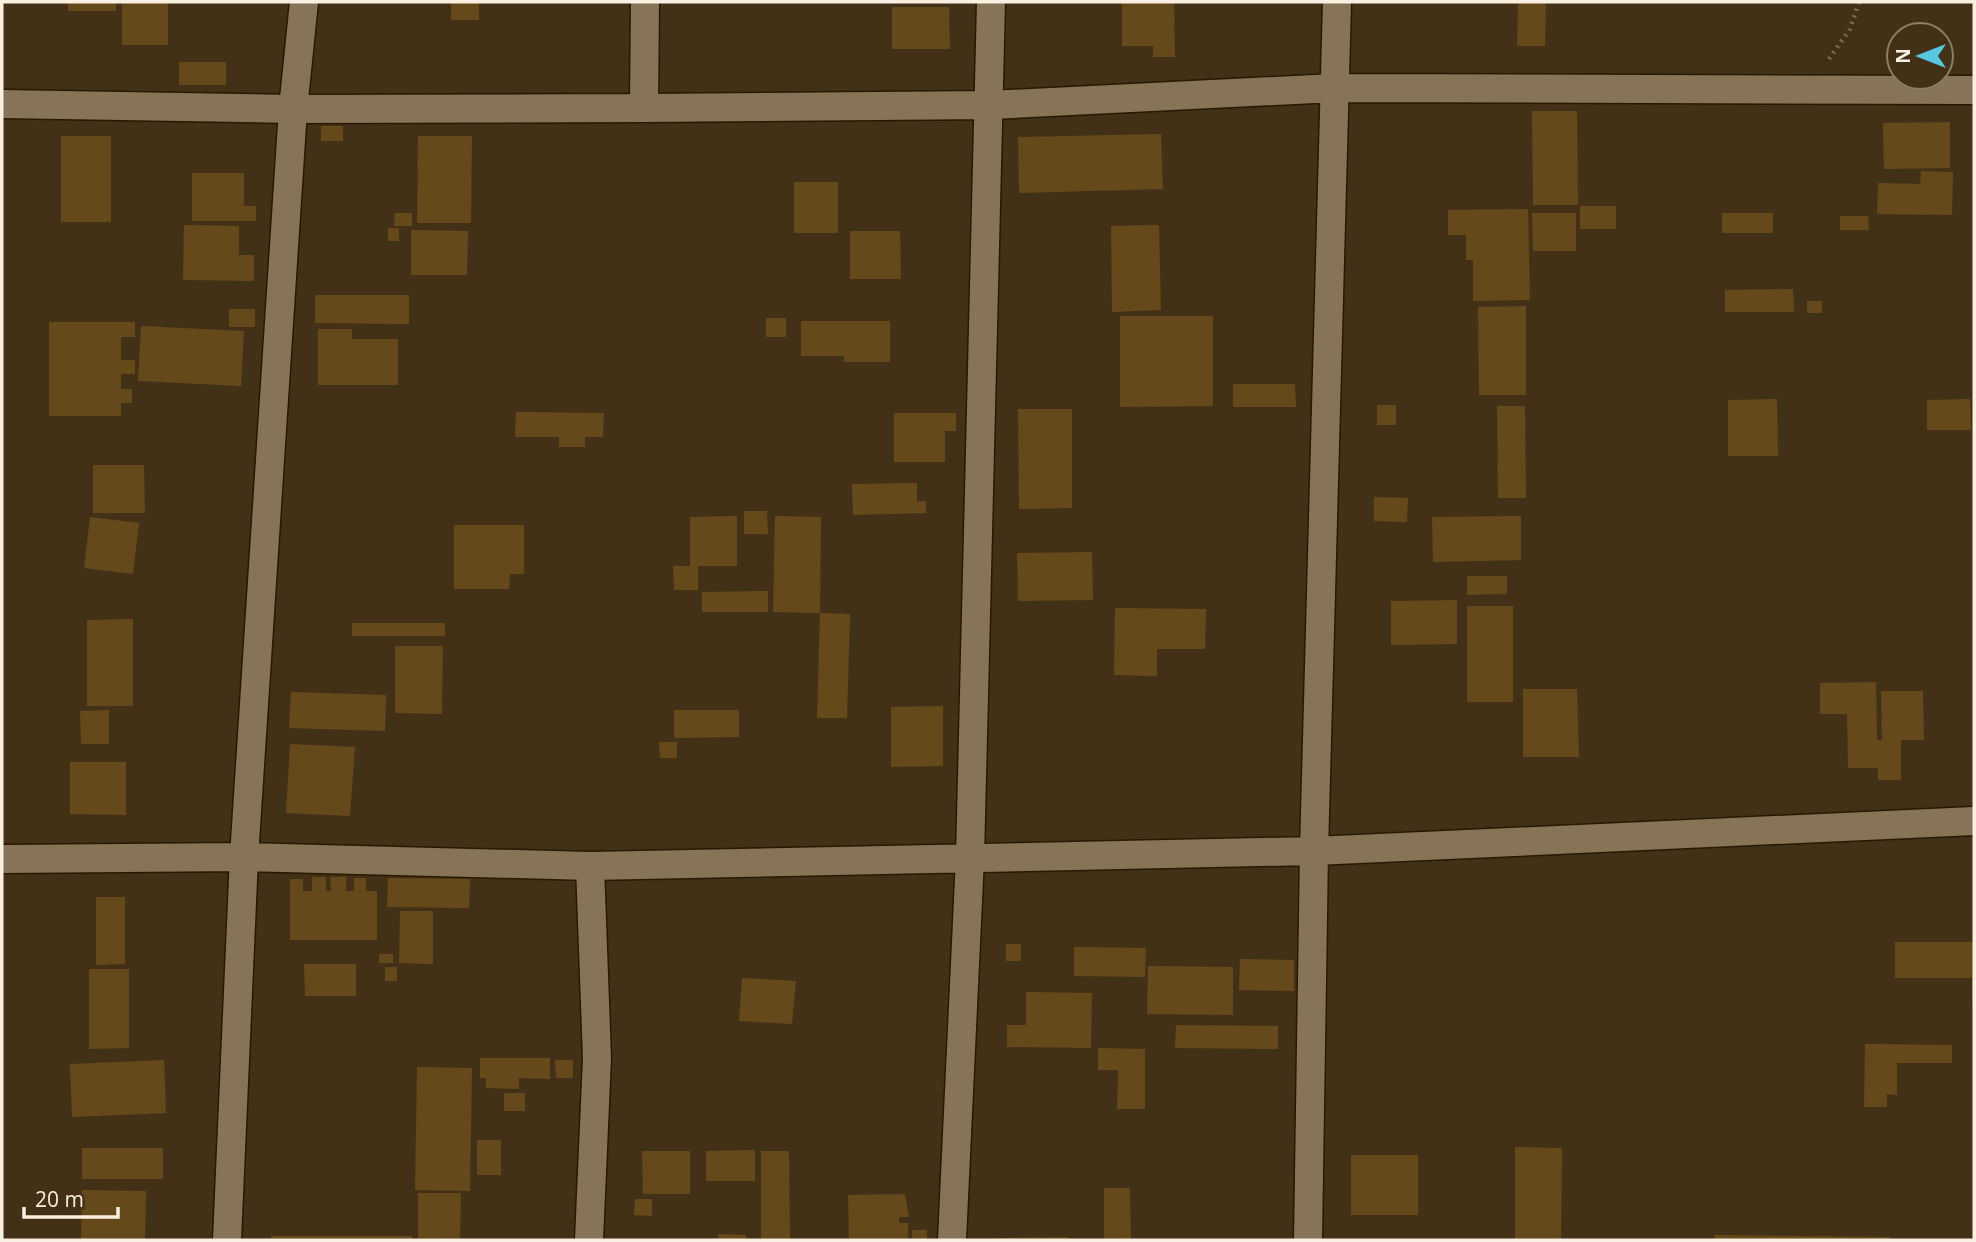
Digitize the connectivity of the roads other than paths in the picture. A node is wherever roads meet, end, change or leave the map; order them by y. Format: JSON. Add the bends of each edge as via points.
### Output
{"nodes":[{"id":1,"x":304,"y":2,"type":"edge"},
{"id":2,"x":645,"y":2,"type":"edge"},
{"id":3,"x":991,"y":2,"type":"edge"},
{"id":4,"x":1337,"y":2,"type":"edge"},
{"id":5,"x":1335,"y":88,"type":"junction"},
{"id":6,"x":1974,"y":90,"type":"edge"},
{"id":7,"x":2,"y":104,"type":"edge"},
{"id":8,"x":989,"y":105,"type":"junction"},
{"id":9,"x":644,"y":107,"type":"junction"},
{"id":10,"x":293,"y":109,"type":"junction"},
{"id":11,"x":1974,"y":821,"type":"edge"},
{"id":12,"x":1314,"y":851,"type":"junction"},
{"id":13,"x":244,"y":857,"type":"junction"},
{"id":14,"x":970,"y":858,"type":"junction"},
{"id":15,"x":2,"y":859,"type":"edge"},
{"id":16,"x":590,"y":866,"type":"junction"},
{"id":17,"x":227,"y":1240,"type":"edge"},
{"id":18,"x":589,"y":1240,"type":"edge"},
{"id":19,"x":952,"y":1240,"type":"edge"},
{"id":20,"x":1308,"y":1240,"type":"edge"}],
"edges":[{"from":1,"to":10,"type":"street"},
{"from":2,"to":9,"type":"street"},
{"from":3,"to":8,"type":"street"},
{"from":4,"to":5,"type":"street"},
{"from":5,"to":6,"type":"street"},
{"from":5,"to":8,"type":"street"},
{"from":5,"to":12,"type":"street"},
{"from":7,"to":10,"type":"street"},
{"from":8,"to":9,"type":"street"},
{"from":8,"to":14,"type":"street"},
{"from":9,"to":10,"type":"street"},
{"from":10,"to":13,"type":"street"},
{"from":11,"to":12,"type":"street"},
{"from":12,"to":14,"type":"street"},
{"from":12,"to":20,"type":"street"},
{"from":13,"to":15,"type":"street"},
{"from":13,"to":16,"type":"street"},
{"from":13,"to":17,"type":"street"},
{"from":14,"to":16,"type":"street"},
{"from":14,"to":19,"type":"street"},
{"from":16,"to":18,"type":"street","via":[[597,1058]]}]}
